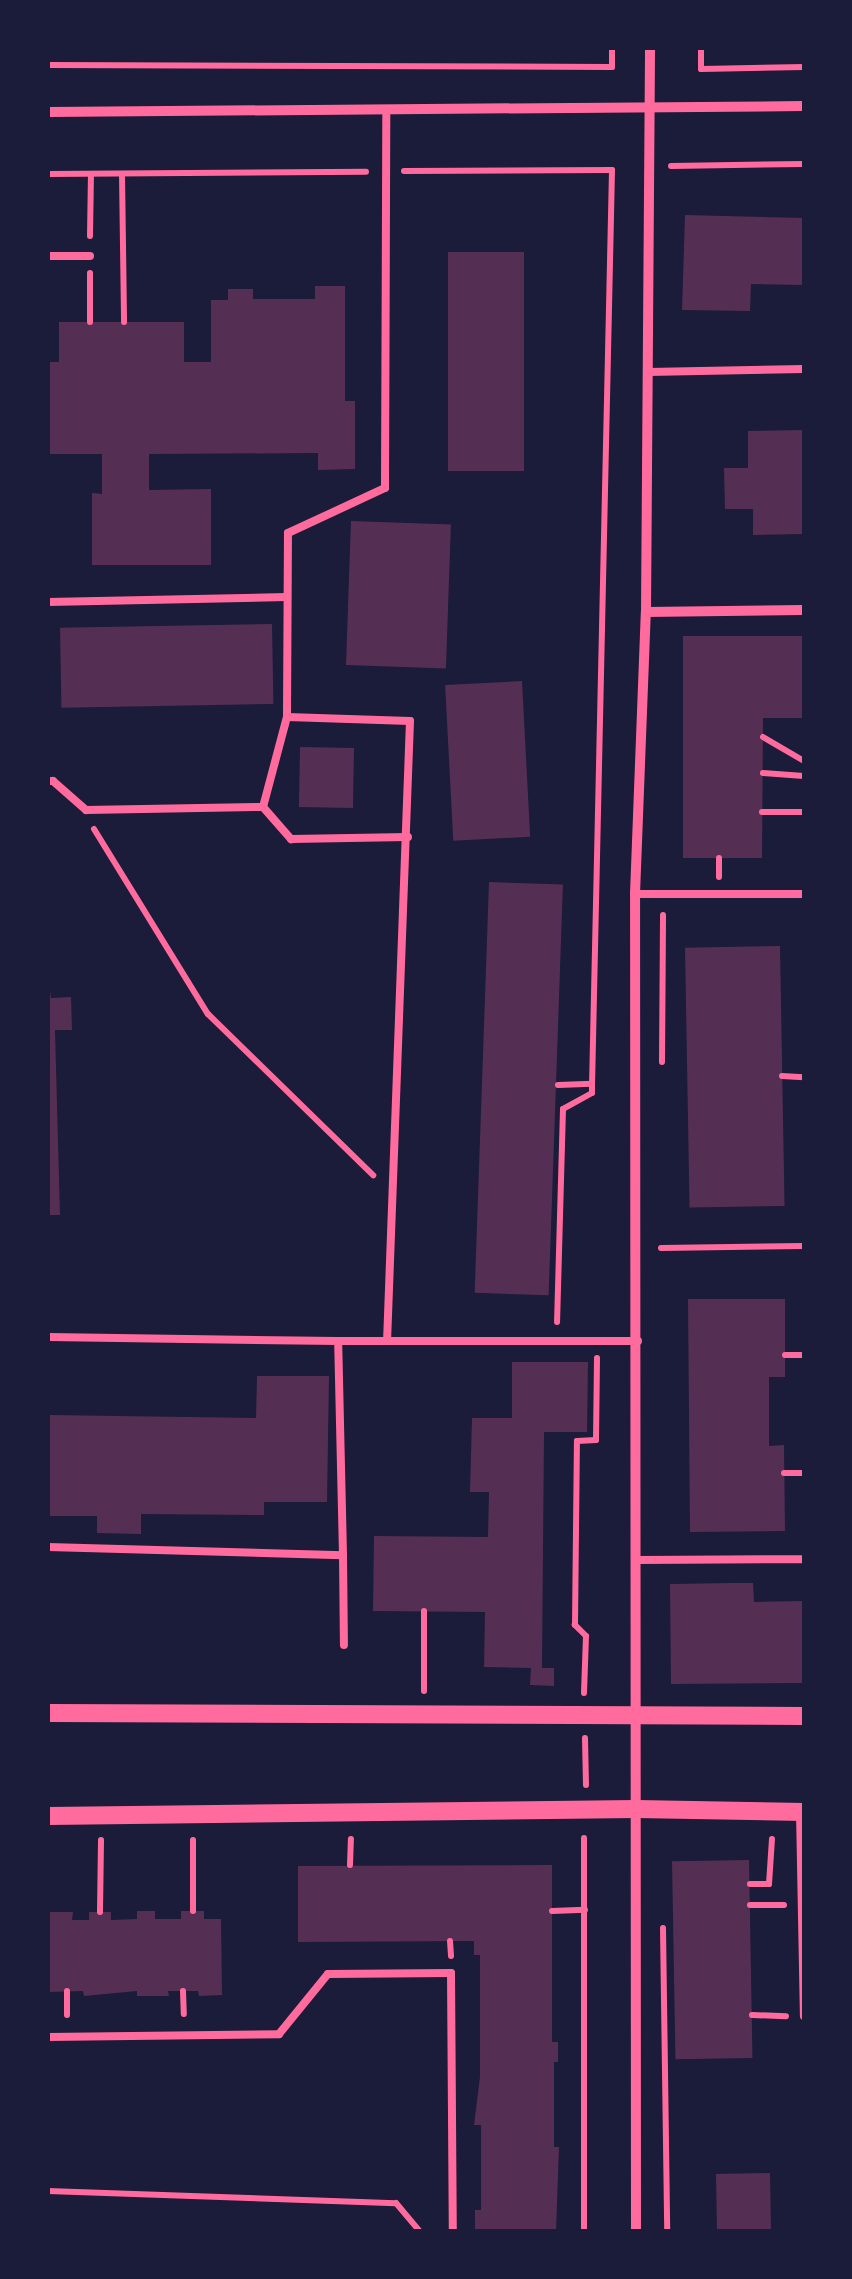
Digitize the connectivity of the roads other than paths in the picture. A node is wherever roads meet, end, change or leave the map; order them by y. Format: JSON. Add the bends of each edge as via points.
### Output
{"nodes":[{"id":1,"x":650,"y":48,"type":"edge"},
{"id":2,"x":804,"y":106,"type":"edge"},
{"id":3,"x":649,"y":108,"type":"junction"},
{"id":4,"x":386,"y":110,"type":"junction"},
{"id":5,"x":48,"y":112,"type":"edge"},
{"id":6,"x":48,"y":256,"type":"edge"},
{"id":7,"x":90,"y":256,"type":"dead end"},
{"id":8,"x":804,"y":369,"type":"edge"},
{"id":9,"x":648,"y":372,"type":"junction"},
{"id":10,"x":287,"y":597,"type":"junction"},
{"id":11,"x":48,"y":602,"type":"edge"},
{"id":12,"x":804,"y":610,"type":"edge"},
{"id":13,"x":646,"y":612,"type":"junction"},
{"id":14,"x":287,"y":717,"type":"junction"},
{"id":15,"x":48,"y":781,"type":"edge"},
{"id":16,"x":264,"y":807,"type":"junction"},
{"id":17,"x":408,"y":837,"type":"junction"},
{"id":18,"x":634,"y":894,"type":"junction"},
{"id":19,"x":804,"y":894,"type":"edge"},
{"id":20,"x":48,"y":1337,"type":"edge"},
{"id":21,"x":338,"y":1341,"type":"junction"},
{"id":22,"x":387,"y":1341,"type":"junction"},
{"id":23,"x":638,"y":1341,"type":"junction"},
{"id":24,"x":48,"y":1547,"type":"edge"},
{"id":25,"x":343,"y":1555,"type":"junction"},
{"id":26,"x":804,"y":1559,"type":"edge"},
{"id":27,"x":637,"y":1560,"type":"junction"},
{"id":28,"x":344,"y":1646,"type":"dead end"},
{"id":29,"x":48,"y":1713,"type":"edge"},
{"id":30,"x":637,"y":1714,"type":"junction"},
{"id":31,"x":804,"y":1716,"type":"edge"},
{"id":32,"x":636,"y":1809,"type":"junction"},
{"id":33,"x":802,"y":1812,"type":"edge"},
{"id":34,"x":48,"y":1816,"type":"edge"},
{"id":35,"x":804,"y":1936,"type":"edge"},
{"id":36,"x":804,"y":2016,"type":"edge"},
{"id":37,"x":48,"y":2037,"type":"edge"},
{"id":38,"x":453,"y":2232,"type":"edge"},
{"id":39,"x":636,"y":2232,"type":"edge"}],
"edges":[{"from":1,"to":3,"type":"street"},
{"from":2,"to":3,"type":"street"},
{"from":3,"to":4,"type":"street"},
{"from":3,"to":9,"type":"street"},
{"from":4,"to":5,"type":"street"},
{"from":4,"to":10,"type":"lane","via":[[385,488],[288,534]]},
{"from":6,"to":7,"type":"lane"},
{"from":8,"to":9,"type":"lane"},
{"from":9,"to":13,"type":"street"},
{"from":10,"to":11,"type":"lane"},
{"from":10,"to":14,"type":"lane"},
{"from":12,"to":13,"type":"street"},
{"from":13,"to":18,"type":"street"},
{"from":14,"to":16,"type":"lane"},
{"from":14,"to":17,"type":"lane","via":[[410,720]]},
{"from":15,"to":16,"type":"lane","via":[[86,810]]},
{"from":16,"to":17,"type":"lane","via":[[291,838]]},
{"from":17,"to":22,"type":"lane"},
{"from":18,"to":19,"type":"lane"},
{"from":18,"to":23,"type":"street"},
{"from":20,"to":21,"type":"lane"},
{"from":21,"to":22,"type":"lane"},
{"from":21,"to":25,"type":"lane"},
{"from":22,"to":23,"type":"lane"},
{"from":23,"to":27,"type":"street"},
{"from":24,"to":25,"type":"lane"},
{"from":25,"to":28,"type":"lane"},
{"from":26,"to":27,"type":"lane"},
{"from":27,"to":30,"type":"street"},
{"from":29,"to":30,"type":"street"},
{"from":30,"to":31,"type":"street"},
{"from":30,"to":32,"type":"street"},
{"from":32,"to":33,"type":"street"},
{"from":32,"to":34,"type":"street"},
{"from":32,"to":39,"type":"street"},
{"from":33,"to":35,"type":"lane"},
{"from":35,"to":36,"type":"lane"},
{"from":37,"to":38,"type":"lane","via":[[279,2034],[328,1974],[451,1973]]}]}
